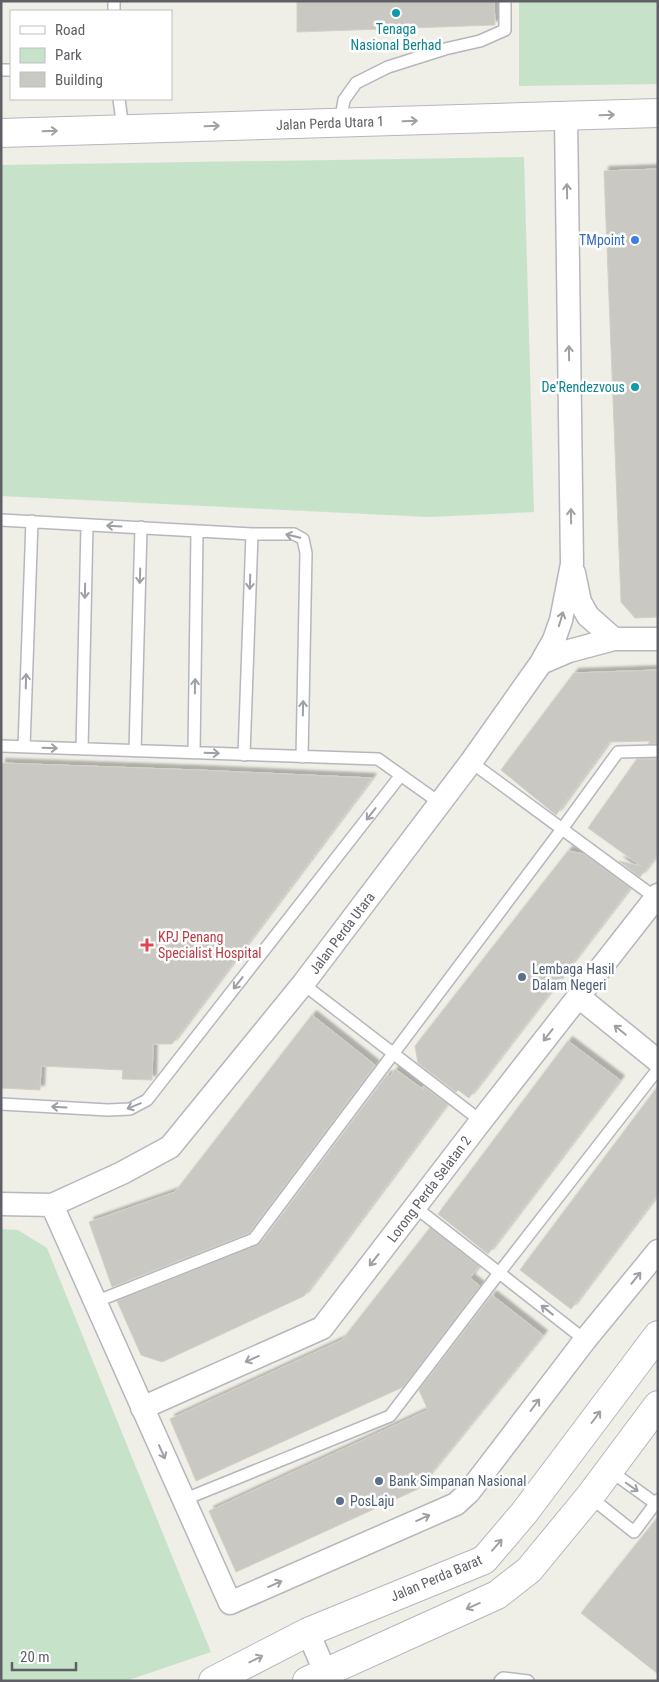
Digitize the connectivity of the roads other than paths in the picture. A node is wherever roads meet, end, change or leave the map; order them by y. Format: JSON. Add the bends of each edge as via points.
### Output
{"nodes":[{"id":1,"x":505,"y":1,"type":"edge"},
{"id":2,"x":119,"y":100,"type":"edge"},
{"id":3,"x":658,"y":113,"type":"edge"},
{"id":4,"x":566,"y":116,"type":"junction"},
{"id":5,"x":340,"y":123,"type":"junction"},
{"id":6,"x":123,"y":129,"type":"junction"},
{"id":7,"x":1,"y":133,"type":"edge"},
{"id":8,"x":1,"y":520,"type":"edge"},
{"id":9,"x":32,"y":521,"type":"junction"},
{"id":10,"x":87,"y":524,"type":"junction"},
{"id":11,"x":141,"y":528,"type":"junction"},
{"id":12,"x":197,"y":531,"type":"junction"},
{"id":13,"x":252,"y":534,"type":"junction"},
{"id":14,"x":572,"y":564,"type":"junction"},
{"id":15,"x":614,"y":639,"type":"junction"},
{"id":16,"x":658,"y":639,"type":"edge"},
{"id":17,"x":541,"y":663,"type":"junction"},
{"id":18,"x":1,"y":746,"type":"edge"},
{"id":19,"x":24,"y":747,"type":"junction"},
{"id":20,"x":82,"y":749,"type":"junction"},
{"id":21,"x":135,"y":751,"type":"junction"},
{"id":22,"x":658,"y":751,"type":"edge"},
{"id":23,"x":194,"y":753,"type":"junction"},
{"id":24,"x":244,"y":755,"type":"junction"},
{"id":25,"x":302,"y":757,"type":"junction"},
{"id":26,"x":471,"y":762,"type":"junction"},
{"id":27,"x":401,"y":776,"type":"junction"},
{"id":28,"x":440,"y":803,"type":"junction"},
{"id":29,"x":562,"y":829,"type":"junction"},
{"id":30,"x":657,"y":896,"type":"edge"},
{"id":31,"x":303,"y":984,"type":"junction"},
{"id":32,"x":579,"y":997,"type":"junction"},
{"id":33,"x":394,"y":1054,"type":"junction"},
{"id":34,"x":658,"y":1061,"type":"edge"},
{"id":35,"x":658,"y":1069,"type":"edge"},
{"id":36,"x":1,"y":1104,"type":"edge"},
{"id":37,"x":481,"y":1121,"type":"junction"},
{"id":38,"x":1,"y":1204,"type":"edge"},
{"id":39,"x":52,"y":1205,"type":"junction"},
{"id":40,"x":415,"y":1207,"type":"junction"},
{"id":41,"x":658,"y":1251,"type":"edge"},
{"id":42,"x":499,"y":1273,"type":"junction"},
{"id":43,"x":95,"y":1302,"type":"junction"},
{"id":44,"x":658,"y":1335,"type":"edge"},
{"id":45,"x":585,"y":1340,"type":"junction"},
{"id":46,"x":658,"y":1405,"type":"edge"},
{"id":47,"x":142,"y":1408,"type":"junction"},
{"id":48,"x":609,"y":1470,"type":"junction"},
{"id":49,"x":590,"y":1496,"type":"junction"},
{"id":50,"x":183,"y":1500,"type":"junction"},
{"id":51,"x":656,"y":1502,"type":"edge"},
{"id":52,"x":524,"y":1514,"type":"junction"},
{"id":53,"x":553,"y":1540,"type":"junction"},
{"id":54,"x":308,"y":1632,"type":"junction"},
{"id":55,"x":320,"y":1678,"type":"edge"},
{"id":56,"x":213,"y":1681,"type":"edge"},
{"id":57,"x":500,"y":1681,"type":"edge"},
{"id":58,"x":528,"y":1681,"type":"edge"}],
"edges":[{"from":1,"to":5,"type":"lane","via":[[505,30],[480,41],[388,67],[356,83],[344,100]]},
{"from":2,"to":6,"type":"lane"},
{"from":4,"to":3,"type":"street","name":"Jalan Perda Utara 1","one_way":true},
{"from":5,"to":4,"type":"street","name":"Jalan Perda Utara 1","one_way":true},
{"from":14,"to":4,"type":"street","one_way":true},
{"from":6,"to":5,"type":"street","name":"Jalan Perda Utara 1","one_way":true},
{"from":7,"to":6,"type":"street","name":"Jalan Perda Utara 1","one_way":true},
{"from":8,"to":9,"type":"lane"},
{"from":9,"to":10,"type":"lane"},
{"from":19,"to":9,"type":"lane","one_way":true},
{"from":11,"to":10,"type":"lane","one_way":true},
{"from":10,"to":20,"type":"lane","one_way":true},
{"from":11,"to":12,"type":"lane"},
{"from":11,"to":21,"type":"lane","one_way":true},
{"from":12,"to":13,"type":"lane"},
{"from":23,"to":12,"type":"lane","one_way":true},
{"from":13,"to":24,"type":"lane","one_way":true},
{"from":25,"to":13,"type":"lane","one_way":true,"via":[[306,553],[303,539],[294,534]]},
{"from":14,"to":15,"type":"street","via":[[580,602],[588,616]]},
{"from":17,"to":14,"type":"street","one_way":true,"via":[[561,620]]},
{"from":15,"to":16,"type":"street","name":"Jalan Perda Utara"},
{"from":15,"to":17,"type":"street","name":"Jalan Perda Utara","via":[[569,650]]},
{"from":17,"to":26,"type":"street","name":"Jalan Perda Utara"},
{"from":18,"to":19,"type":"lane"},
{"from":19,"to":20,"type":"lane","one_way":true},
{"from":20,"to":21,"type":"lane"},
{"from":21,"to":23,"type":"lane"},
{"from":22,"to":29,"type":"lane","via":[[618,752]]},
{"from":23,"to":24,"type":"lane","one_way":true},
{"from":24,"to":25,"type":"lane"},
{"from":25,"to":27,"type":"lane","via":[[378,759]]},
{"from":26,"to":28,"type":"street","name":"Jalan Perda Utara"},
{"from":26,"to":29,"type":"lane"},
{"from":27,"to":28,"type":"lane"},
{"from":27,"to":36,"type":"lane","one_way":true,"via":[[147,1100],[130,1109],[108,1110]]},
{"from":28,"to":31,"type":"street","name":"Jalan Perda Utara"},
{"from":29,"to":30,"type":"lane"},
{"from":29,"to":33,"type":"lane"},
{"from":30,"to":32,"type":"street","name":"Lorong Perda Selatan 2"},
{"from":31,"to":33,"type":"lane"},
{"from":31,"to":39,"type":"street","name":"Jalan Perda Utara","via":[[170,1148]]},
{"from":34,"to":32,"type":"street","one_way":true},
{"from":32,"to":37,"type":"street","name":"Lorong Perda Selatan 2","one_way":true},
{"from":33,"to":37,"type":"lane"},
{"from":33,"to":43,"type":"lane","via":[[254,1239]]},
{"from":35,"to":42,"type":"lane"},
{"from":37,"to":40,"type":"street","name":"Lorong Perda Selatan 2"},
{"from":38,"to":39,"type":"street","name":"Jalan Perda Utara"},
{"from":39,"to":43,"type":"street"},
{"from":40,"to":42,"type":"lane"},
{"from":40,"to":47,"type":"street","name":"Lorong Perda Selatan 2","one_way":true,"via":[[322,1328]]},
{"from":45,"to":41,"type":"street","one_way":true},
{"from":45,"to":42,"type":"lane","one_way":true},
{"from":42,"to":50,"type":"lane","via":[[390,1416]]},
{"from":43,"to":47,"type":"street"},
{"from":52,"to":44,"type":"street","name":"Jalan Perda Barat","one_way":true},
{"from":50,"to":45,"type":"street","one_way":true,"via":[[230,1603],[456,1504],[469,1492]]},
{"from":46,"to":48,"type":"street"},
{"from":47,"to":50,"type":"street","one_way":true},
{"from":48,"to":49,"type":"street"},
{"from":48,"to":51,"type":"lane","one_way":true},
{"from":49,"to":51,"type":"lane","via":[[634,1532]]},
{"from":49,"to":53,"type":"street"},
{"from":52,"to":53,"type":"street"},
{"from":54,"to":52,"type":"street","name":"Jalan Perda Barat","one_way":true,"via":[[484,1560]]},
{"from":53,"to":55,"type":"street","one_way":true,"via":[[529,1570],[497,1595]]},
{"from":54,"to":55,"type":"street"},
{"from":56,"to":54,"type":"street","name":"Jalan Perda Barat","one_way":true},
{"from":57,"to":58,"type":"lane","via":[[503,1678]]}]}
